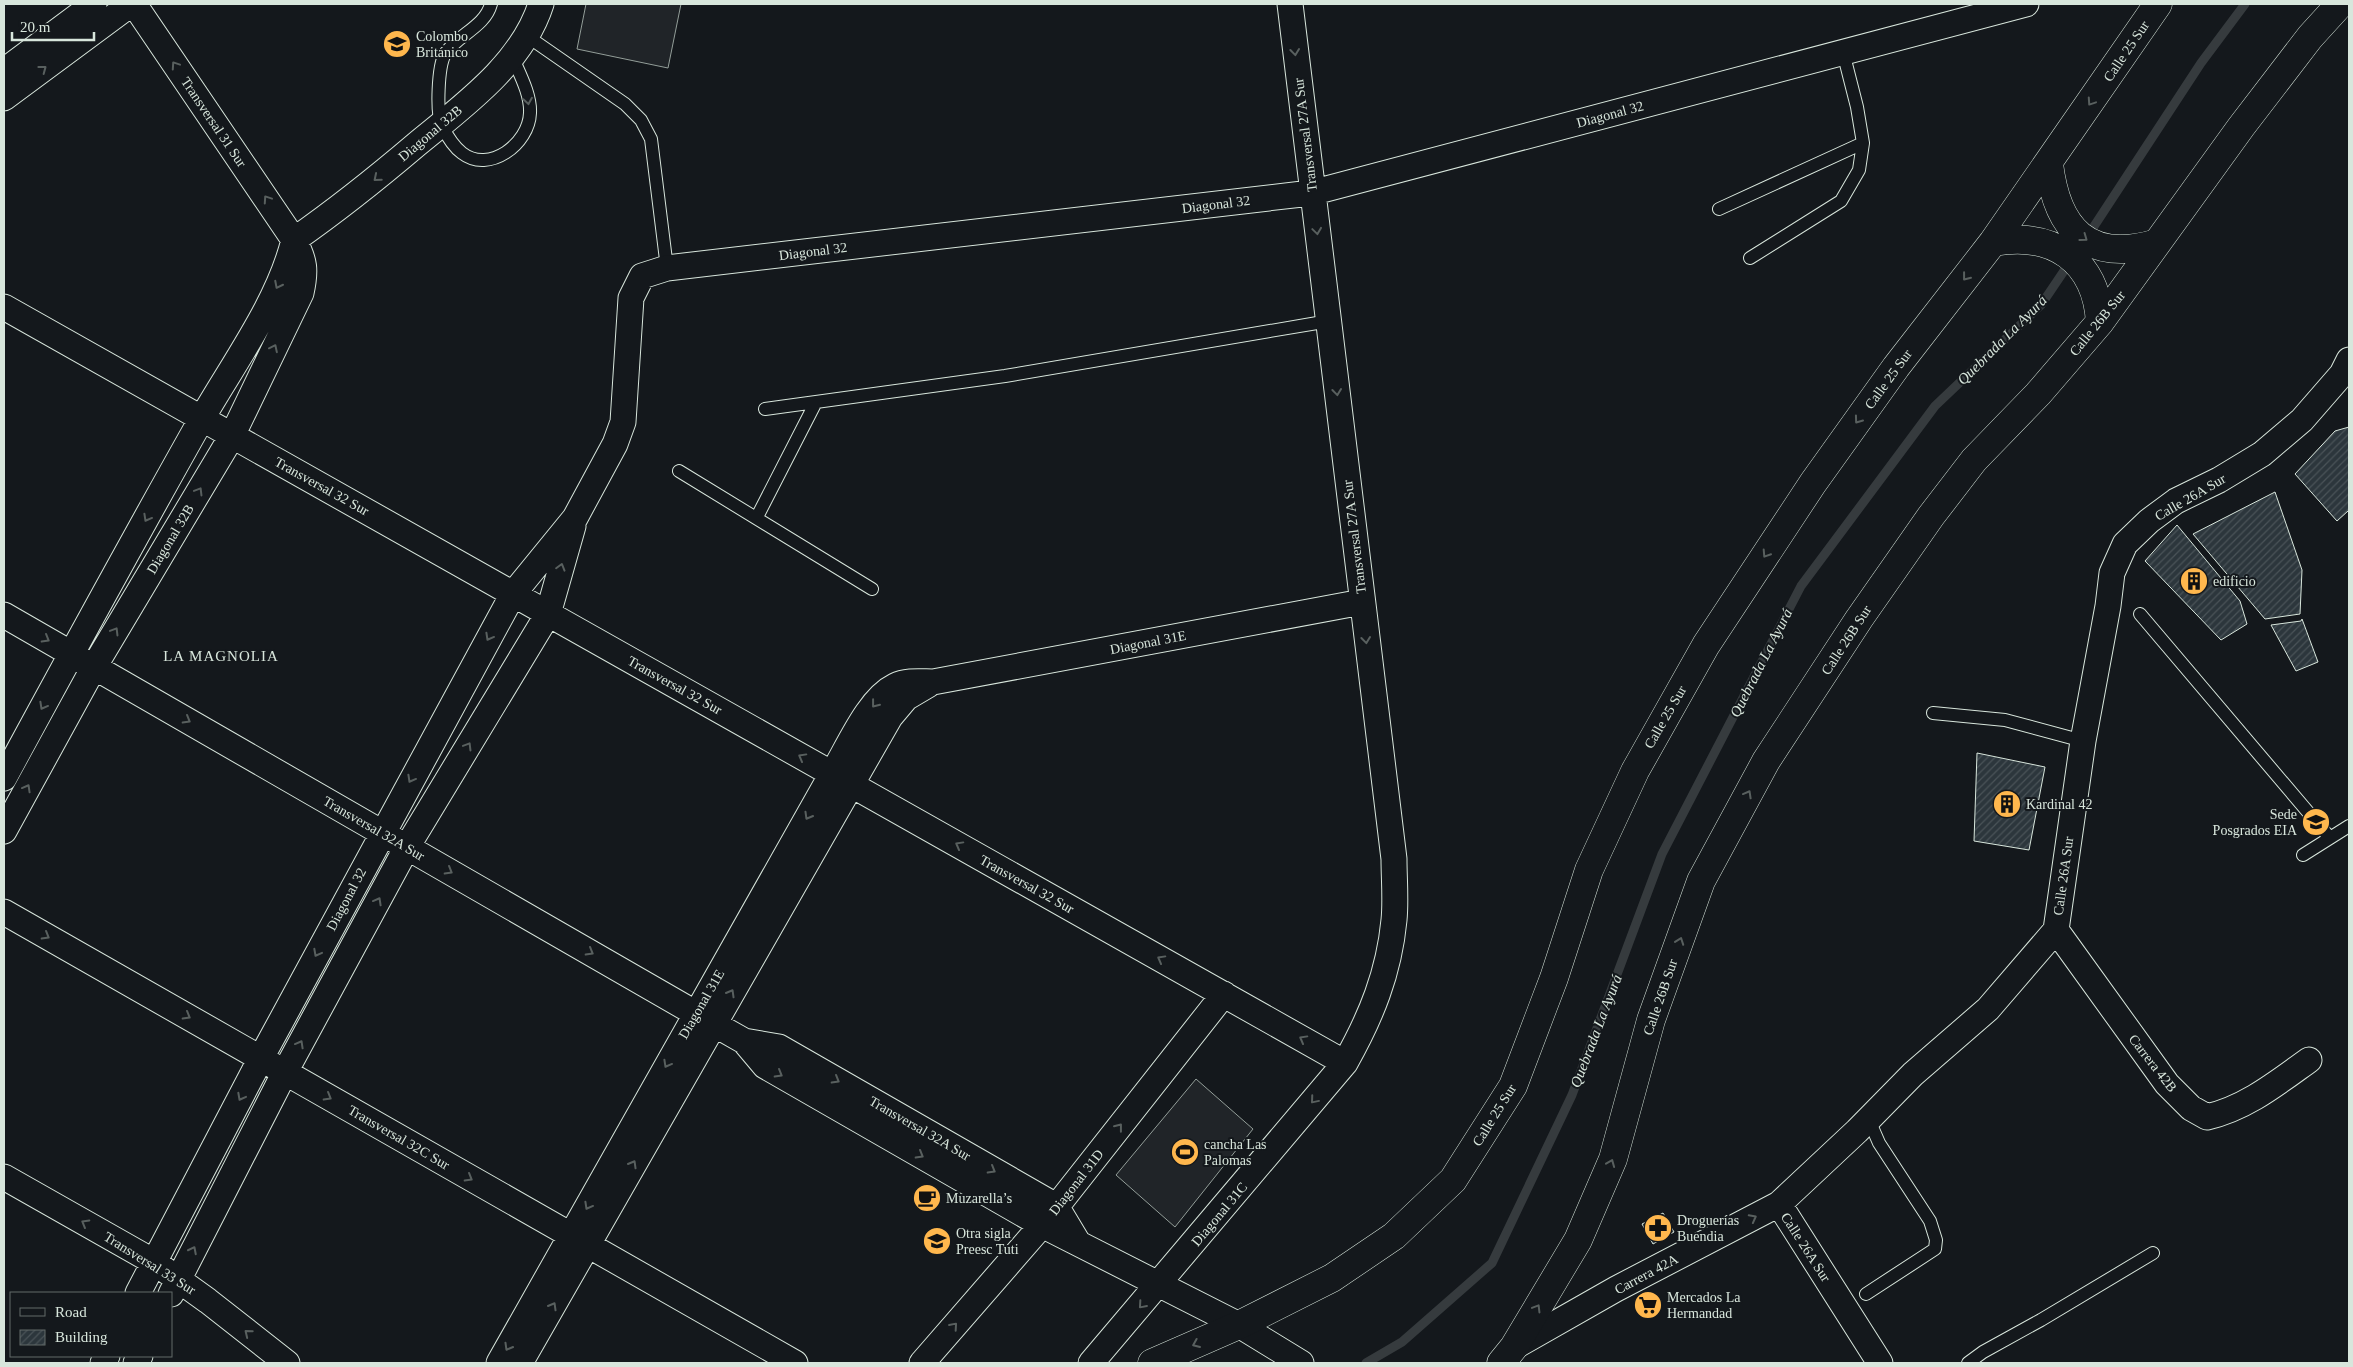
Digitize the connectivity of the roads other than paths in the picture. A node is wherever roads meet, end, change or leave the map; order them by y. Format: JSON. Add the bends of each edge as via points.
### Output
{"nodes":[{"id":1,"x":94,"y":4,"type":"edge"},
{"id":2,"x":132,"y":4,"type":"edge"},
{"id":3,"x":491,"y":4,"type":"edge"},
{"id":4,"x":541,"y":4,"type":"edge"},
{"id":5,"x":1290,"y":4,"type":"edge"},
{"id":6,"x":2024,"y":4,"type":"edge"},
{"id":7,"x":2158,"y":4,"type":"edge"},
{"id":8,"x":2340,"y":4,"type":"edge"},
{"id":9,"x":527,"y":36,"type":"junction"},
{"id":10,"x":1843,"y":52,"type":"junction"},
{"id":11,"x":512,"y":56,"type":"junction"},
{"id":12,"x":4,"y":71,"type":"edge"},
{"id":13,"x":4,"y":98,"type":"edge"},
{"id":14,"x":441,"y":124,"type":"junction"},
{"id":15,"x":1863,"y":143,"type":"junction"},
{"id":16,"x":2049,"y":164,"type":"junction"},
{"id":17,"x":1311,"y":193,"type":"junction"},
{"id":18,"x":1719,"y":209,"type":"dead end"},
{"id":19,"x":294,"y":240,"type":"junction"},
{"id":20,"x":1993,"y":242,"type":"junction"},
{"id":21,"x":2157,"y":243,"type":"junction"},
{"id":22,"x":1750,"y":258,"type":"dead end"},
{"id":23,"x":668,"y":268,"type":"junction"},
{"id":24,"x":4,"y":307,"type":"edge"},
{"id":25,"x":1329,"y":321,"type":"junction"},
{"id":26,"x":2100,"y":322,"type":"junction"},
{"id":27,"x":2349,"y":360,"type":"edge"},
{"id":28,"x":816,"y":402,"type":"junction"},
{"id":29,"x":765,"y":409,"type":"dead end"},
{"id":30,"x":202,"y":419,"type":"junction"},
{"id":31,"x":232,"y":436,"type":"junction"},
{"id":32,"x":679,"y":471,"type":"dead end"},
{"id":33,"x":757,"y":517,"type":"junction"},
{"id":34,"x":575,"y":518,"type":"junction"},
{"id":35,"x":872,"y":588,"type":"dead end"},
{"id":36,"x":512,"y":594,"type":"junction"},
{"id":37,"x":1362,"y":602,"type":"junction"},
{"id":38,"x":548,"y":614,"type":"junction"},
{"id":39,"x":2140,"y":614,"type":"dead end"},
{"id":40,"x":4,"y":615,"type":"edge"},
{"id":41,"x":71,"y":654,"type":"junction"},
{"id":42,"x":94,"y":667,"type":"junction"},
{"id":43,"x":1933,"y":713,"type":"dead end"},
{"id":44,"x":2082,"y":741,"type":"junction"},
{"id":45,"x":4,"y":778,"type":"edge"},
{"id":46,"x":841,"y":779,"type":"junction"},
{"id":47,"x":2349,"y":826,"type":"edge"},
{"id":48,"x":4,"y":831,"type":"edge"},
{"id":49,"x":382,"y":832,"type":"junction"},
{"id":50,"x":2330,"y":838,"type":"junction"},
{"id":51,"x":407,"y":847,"type":"junction"},
{"id":52,"x":2303,"y":855,"type":"dead end"},
{"id":53,"x":4,"y":912,"type":"edge"},
{"id":54,"x":2056,"y":930,"type":"junction"},
{"id":55,"x":1224,"y":994,"type":"junction"},
{"id":56,"x":705,"y":1018,"type":"junction"},
{"id":57,"x":261,"y":1058,"type":"junction"},
{"id":58,"x":2309,"y":1060,"type":"dead end"},
{"id":59,"x":1345,"y":1063,"type":"junction"},
{"id":60,"x":285,"y":1072,"type":"junction"},
{"id":61,"x":1868,"y":1120,"type":"junction"},
{"id":62,"x":4,"y":1177,"type":"edge"},
{"id":63,"x":1779,"y":1204,"type":"junction"},
{"id":64,"x":1049,"y":1216,"type":"junction"},
{"id":65,"x":579,"y":1240,"type":"junction"},
{"id":66,"x":2153,"y":1253,"type":"dead end"},
{"id":67,"x":154,"y":1262,"type":"junction"},
{"id":68,"x":1160,"y":1284,"type":"junction"},
{"id":69,"x":175,"y":1286,"type":"edge"},
{"id":70,"x":139,"y":1292,"type":"edge"},
{"id":71,"x":1866,"y":1294,"type":"dead end"},
{"id":72,"x":1239,"y":1325,"type":"junction"},
{"id":73,"x":1508,"y":1355,"type":"edge"},
{"id":74,"x":286,"y":1363,"type":"edge"},
{"id":75,"x":499,"y":1363,"type":"edge"},
{"id":76,"x":520,"y":1363,"type":"edge"},
{"id":77,"x":795,"y":1363,"type":"edge"},
{"id":78,"x":922,"y":1363,"type":"edge"},
{"id":79,"x":1091,"y":1363,"type":"edge"},
{"id":80,"x":1152,"y":1363,"type":"edge"},
{"id":81,"x":1301,"y":1363,"type":"edge"},
{"id":82,"x":1880,"y":1363,"type":"edge"},
{"id":83,"x":1968,"y":1363,"type":"edge"}],
"edges":[{"from":1,"to":12,"type":"street"},
{"from":13,"to":2,"type":"street","one_way":true},
{"from":19,"to":2,"type":"street","name":"Transversal 31 Sur","one_way":true},
{"from":3,"to":14,"type":"lane","via":[[481,20],[445,54],[438,90]]},
{"from":4,"to":9,"type":"street","name":"Diagonal 32B"},
{"from":5,"to":17,"type":"street","name":"Transversal 27A Sur","one_way":true},
{"from":6,"to":10,"type":"street","name":"Diagonal 32"},
{"from":7,"to":16,"type":"main road","name":"Calle 25 Sur","one_way":true},
{"from":8,"to":21,"type":"main road","name":"Calle 26B Sur","via":[[2240,126]]},
{"from":9,"to":11,"type":"street","name":"Diagonal 32B"},
{"from":9,"to":23,"type":"lane","via":[[625,104],[641,120],[651,139]]},
{"from":10,"to":15,"type":"lane"},
{"from":10,"to":17,"type":"street","name":"Diagonal 32"},
{"from":11,"to":14,"type":"street","name":"Diagonal 32B","via":[[490,81]]},
{"from":11,"to":14,"type":"lane","one_way":true,"via":[[527,93],[530,113],[528,128],[519,142],[498,158],[484,161],[468,157],[458,150]]},
{"from":14,"to":19,"type":"street","name":"Diagonal 32B","one_way":true,"via":[[350,200]]},
{"from":15,"to":18,"type":"lane"},
{"from":15,"to":22,"type":"lane","via":[[1859,170],[1841,201]]},
{"from":16,"to":20,"type":"main road","name":"Calle 25 Sur"},
{"from":16,"to":21,"type":"main road","one_way":true,"via":[[2059,208],[2069,225],[2084,239],[2102,247],[2122,249]]},
{"from":17,"to":23,"type":"street","name":"Diagonal 32"},
{"from":17,"to":25,"type":"street","name":"Transversal 27A Sur","one_way":true},
{"from":19,"to":30,"type":"street","one_way":true,"via":[[288,265]]},
{"from":31,"to":19,"type":"street","name":"Diagonal 32B","one_way":true,"via":[[301,293],[306,273],[303,256]]},
{"from":20,"to":26,"type":"main road","via":[[2022,240],[2045,244],[2074,258],[2092,284]]},
{"from":20,"to":72,"type":"main road","name":"Calle 25 Sur","one_way":true,"via":[[1818,475],[1706,645],[1634,771],[1588,870],[1554,978],[1513,1086],[1453,1180],[1394,1236],[1332,1278]]},
{"from":21,"to":26,"type":"main road","name":"Calle 26B Sur"},
{"from":23,"to":34,"type":"street","name":"Diagonal 32","via":[[642,276],[630,298],[623,422],[615,444]]},
{"from":24,"to":30,"type":"street","name":"Transversal 32 Sur"},
{"from":25,"to":28,"type":"lane","via":[[1005,376]]},
{"from":25,"to":37,"type":"street","name":"Transversal 27A Sur","one_way":true},
{"from":73,"to":26,"type":"main road","name":"Calle 26B Sur","one_way":true,"via":[[1578,1240],[1613,1159],[1652,1020],[1702,881],[1766,761],[1858,619],[1930,516],[1974,460],[2038,394]]},
{"from":27,"to":44,"type":"street","name":"Calle 26A Sur","via":[[2342,374],[2302,420],[2262,454],[2176,501],[2149,520],[2125,544],[2112,573]]},
{"from":28,"to":29,"type":"lane"},
{"from":28,"to":33,"type":"lane"},
{"from":30,"to":31,"type":"street","name":"Transversal 32 Sur"},
{"from":30,"to":41,"type":"street","one_way":true},
{"from":31,"to":36,"type":"street","name":"Transversal 32 Sur"},
{"from":42,"to":31,"type":"street","name":"Diagonal 32B","one_way":true},
{"from":32,"to":33,"type":"lane"},
{"from":33,"to":35,"type":"lane"},
{"from":34,"to":36,"type":"street","name":"Diagonal 32"},
{"from":38,"to":34,"type":"street","name":"Diagonal 32","one_way":true},
{"from":36,"to":38,"type":"street","name":"Transversal 32 Sur"},
{"from":36,"to":49,"type":"street","name":"Diagonal 32","one_way":true},
{"from":37,"to":46,"type":"street","name":"Diagonal 31E","via":[[934,682],[898,706]]},
{"from":37,"to":59,"type":"street","name":"Transversal 27A Sur","one_way":true,"via":[[1394,859],[1394,919],[1385,975],[1367,1024]]},
{"from":46,"to":38,"type":"street","name":"Transversal 32 Sur","one_way":true},
{"from":51,"to":38,"type":"street","name":"Diagonal 32","one_way":true},
{"from":39,"to":50,"type":"lane"},
{"from":40,"to":41,"type":"street","name":"Transversal 32A Sur","one_way":true},
{"from":41,"to":42,"type":"street","name":"Transversal 32A Sur"},
{"from":41,"to":45,"type":"street","one_way":true},
{"from":48,"to":42,"type":"street","name":"Diagonal 32B","one_way":true},
{"from":42,"to":49,"type":"street","name":"Transversal 32A Sur","one_way":true},
{"from":43,"to":44,"type":"lane","via":[[2005,720]]},
{"from":44,"to":54,"type":"street","name":"Calle 26A Sur"},
{"from":55,"to":46,"type":"street","name":"Transversal 32 Sur","one_way":true},
{"from":46,"to":56,"type":"street","name":"Diagonal 31E"},
{"from":47,"to":50,"type":"lane"},
{"from":49,"to":51,"type":"street","name":"Transversal 32A Sur"},
{"from":49,"to":57,"type":"street","name":"Diagonal 32","one_way":true},
{"from":50,"to":52,"type":"lane"},
{"from":51,"to":56,"type":"street","name":"Transversal 32A Sur","one_way":true},
{"from":60,"to":51,"type":"street","name":"Diagonal 32","one_way":true},
{"from":53,"to":57,"type":"street","name":"Transversal 32C Sur","one_way":true},
{"from":54,"to":58,"type":"street","name":"Carrera 42B","via":[[2167,1084],[2191,1108],[2207,1117],[2227,1113],[2254,1099]]},
{"from":54,"to":61,"type":"street","name":"Calle 26A Sur","via":[[1988,1009],[1913,1074]]},
{"from":59,"to":55,"type":"street","name":"Transversal 32 Sur","one_way":true},
{"from":64,"to":55,"type":"street","name":"Diagonal 31D","one_way":true},
{"from":56,"to":64,"type":"street","name":"Transversal 32A Sur","one_way":true,"via":[[744,1041],[779,1047]]},
{"from":56,"to":65,"type":"street","name":"Diagonal 31E"},
{"from":57,"to":60,"type":"street","name":"Transversal 32C Sur"},
{"from":57,"to":67,"type":"street","name":"Diagonal 32","one_way":true},
{"from":59,"to":68,"type":"street","name":"Diagonal 31C","one_way":true},
{"from":60,"to":65,"type":"street","name":"Transversal 32C Sur","one_way":true},
{"from":69,"to":60,"type":"street","name":"Diagonal 32","one_way":true},
{"from":61,"to":63,"type":"street","name":"Calle 26A Sur"},
{"from":61,"to":71,"type":"lane","via":[[1930,1222],[1936,1240],[1934,1249]]},
{"from":67,"to":62,"type":"street","name":"Transversal 33 Sur","one_way":true},
{"from":73,"to":63,"type":"street","name":"Carrera 42A","one_way":true,"via":[[1616,1289]]},
{"from":63,"to":82,"type":"street","name":"Calle 26A Sur"},
{"from":64,"to":68,"type":"street","name":"Transversal 32A Sur","via":[[1076,1241]]},
{"from":78,"to":64,"type":"street","name":"Diagonal 31D","one_way":true},
{"from":65,"to":75,"type":"street","name":"Diagonal 31E","one_way":true},
{"from":76,"to":65,"type":"street","name":"Diagonal 31E","one_way":true},
{"from":65,"to":77,"type":"street","name":"Transversal 32C Sur"},
{"from":66,"to":83,"type":"lane"},
{"from":67,"to":69,"type":"street","name":"Transversal 33 Sur"},
{"from":67,"to":70,"type":"street","name":"Diagonal 32"},
{"from":68,"to":72,"type":"street","name":"Transversal 32A Sur"},
{"from":68,"to":79,"type":"street","name":"Diagonal 31C","one_way":true},
{"from":74,"to":69,"type":"street","name":"Transversal 33 Sur","one_way":true},
{"from":72,"to":80,"type":"main road","name":"Calle 25 Sur","one_way":true},
{"from":72,"to":81,"type":"street","name":"Transversal 32A Sur"}]}
